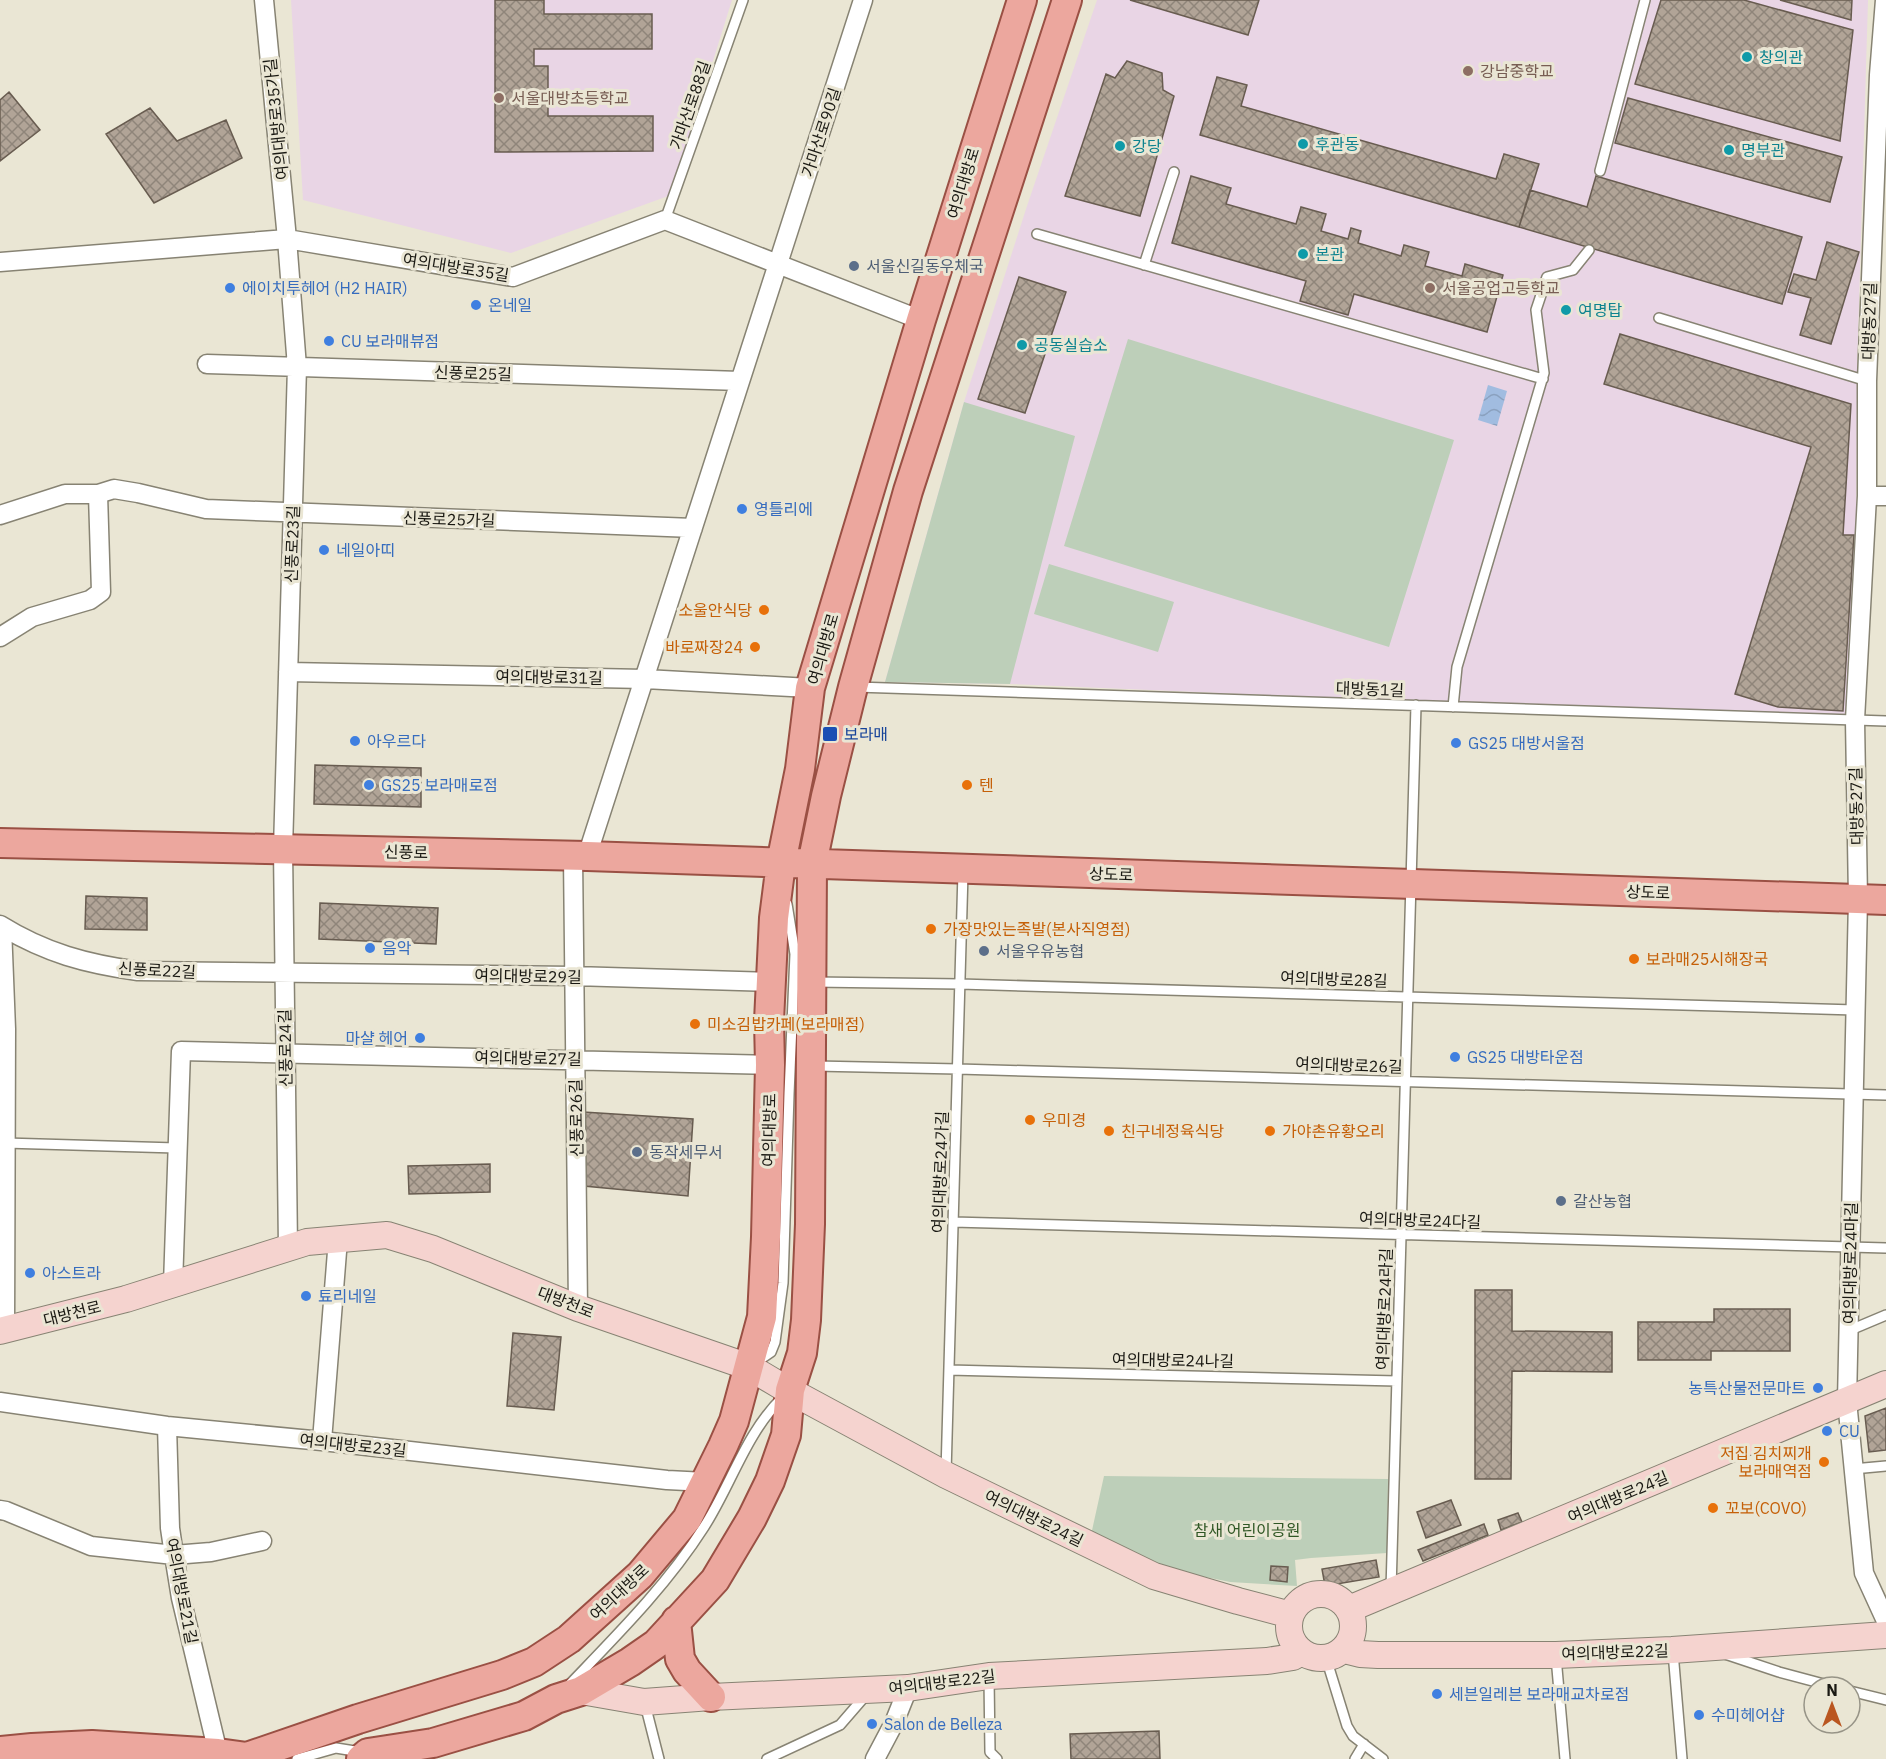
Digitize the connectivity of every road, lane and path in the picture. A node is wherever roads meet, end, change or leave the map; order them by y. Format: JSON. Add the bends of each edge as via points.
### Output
{"nodes":[{"id":1,"x":264,"y":0,"type":"edge"},
{"id":2,"x":743,"y":0,"type":"edge"},
{"id":3,"x":863,"y":0,"type":"edge"},
{"id":4,"x":1022,"y":0,"type":"edge"},
{"id":5,"x":1066,"y":0,"type":"edge"},
{"id":6,"x":1645,"y":0,"type":"edge"},
{"id":7,"x":1885,"y":0,"type":"edge"},
{"id":8,"x":1883,"y":75,"type":"edge"},
{"id":9,"x":1599,"y":171,"type":"dead end"},
{"id":10,"x":1174,"y":172,"type":"dead end"},
{"id":11,"x":665,"y":220,"type":"junction"},
{"id":12,"x":1037,"y":234,"type":"dead end"},
{"id":13,"x":287,"y":239,"type":"junction"},
{"id":14,"x":1589,"y":250,"type":"dead end"},
{"id":15,"x":0,"y":262,"type":"edge"},
{"id":16,"x":778,"y":265,"type":"junction"},
{"id":17,"x":1144,"y":265,"type":"junction"},
{"id":18,"x":1659,"y":318,"type":"dead end"},
{"id":19,"x":921,"y":320,"type":"junction"},
{"id":20,"x":207,"y":364,"type":"dead end"},
{"id":21,"x":297,"y":367,"type":"junction"},
{"id":22,"x":1543,"y":379,"type":"junction"},
{"id":23,"x":740,"y":381,"type":"junction"},
{"id":24,"x":1867,"y":381,"type":"junction"},
{"id":25,"x":98,"y":494,"type":"junction"},
{"id":26,"x":1867,"y":496,"type":"junction"},
{"id":27,"x":1886,"y":496,"type":"edge"},
{"id":28,"x":293,"y":513,"type":"junction"},
{"id":29,"x":0,"y":515,"type":"edge"},
{"id":30,"x":693,"y":528,"type":"junction"},
{"id":31,"x":0,"y":637,"type":"edge"},
{"id":32,"x":288,"y":672,"type":"junction"},
{"id":33,"x":645,"y":679,"type":"junction"},
{"id":34,"x":853,"y":687,"type":"junction"},
{"id":35,"x":810,"y":688,"type":"junction"},
{"id":36,"x":1416,"y":705,"type":"junction"},
{"id":37,"x":1453,"y":707,"type":"junction"},
{"id":38,"x":1855,"y":720,"type":"junction"},
{"id":39,"x":1886,"y":721,"type":"edge"},
{"id":40,"x":0,"y":843,"type":"edge"},
{"id":41,"x":283,"y":849,"type":"junction"},
{"id":42,"x":580,"y":856,"type":"junction"},
{"id":43,"x":781,"y":863,"type":"junction"},
{"id":44,"x":812,"y":864,"type":"junction"},
{"id":45,"x":963,"y":870,"type":"junction"},
{"id":46,"x":1410,"y":884,"type":"junction"},
{"id":47,"x":1858,"y":899,"type":"junction"},
{"id":48,"x":1886,"y":900,"type":"edge"},
{"id":49,"x":1,"y":926,"type":"edge"},
{"id":50,"x":285,"y":973,"type":"junction"},
{"id":51,"x":574,"y":976,"type":"junction"},
{"id":52,"x":771,"y":982,"type":"junction"},
{"id":53,"x":811,"y":982,"type":"junction"},
{"id":54,"x":960,"y":984,"type":"junction"},
{"id":55,"x":1407,"y":997,"type":"junction"},
{"id":56,"x":1855,"y":1010,"type":"junction"},
{"id":57,"x":285,"y":1053,"type":"junction"},
{"id":58,"x":575,"y":1059,"type":"junction"},
{"id":59,"x":770,"y":1065,"type":"junction"},
{"id":60,"x":812,"y":1066,"type":"junction"},
{"id":61,"x":957,"y":1069,"type":"junction"},
{"id":62,"x":1405,"y":1082,"type":"junction"},
{"id":63,"x":1853,"y":1095,"type":"junction"},
{"id":64,"x":1886,"y":1095,"type":"edge"},
{"id":65,"x":3,"y":1143,"type":"edge"},
{"id":66,"x":176,"y":1148,"type":"junction"},
{"id":67,"x":953,"y":1222,"type":"junction"},
{"id":68,"x":1401,"y":1235,"type":"junction"},
{"id":69,"x":338,"y":1239,"type":"junction"},
{"id":70,"x":1850,"y":1247,"type":"junction"},
{"id":71,"x":288,"y":1248,"type":"junction"},
{"id":72,"x":1886,"y":1248,"type":"edge"},
{"id":73,"x":173,"y":1285,"type":"junction"},
{"id":74,"x":578,"y":1308,"type":"junction"},
{"id":75,"x":1886,"y":1315,"type":"edge"},
{"id":76,"x":3,"y":1330,"type":"edge"},
{"id":77,"x":1848,"y":1331,"type":"junction"},
{"id":78,"x":749,"y":1367,"type":"junction"},
{"id":79,"x":949,"y":1370,"type":"junction"},
{"id":80,"x":1397,"y":1381,"type":"junction"},
{"id":81,"x":1886,"y":1384,"type":"edge"},
{"id":82,"x":790,"y":1390,"type":"junction"},
{"id":83,"x":1846,"y":1401,"type":"junction"},
{"id":84,"x":0,"y":1402,"type":"edge"},
{"id":85,"x":167,"y":1426,"type":"junction"},
{"id":86,"x":322,"y":1441,"type":"junction"},
{"id":87,"x":1886,"y":1466,"type":"edge"},
{"id":88,"x":1853,"y":1469,"type":"junction"},
{"id":89,"x":946,"y":1475,"type":"junction"},
{"id":90,"x":706,"y":1482,"type":"junction"},
{"id":91,"x":0,"y":1510,"type":"edge"},
{"id":92,"x":262,"y":1541,"type":"dead end"},
{"id":93,"x":174,"y":1555,"type":"junction"},
{"id":94,"x":1391,"y":1592,"type":"junction"},
{"id":95,"x":1348,"y":1609,"type":"junction"},
{"id":96,"x":1291,"y":1615,"type":"junction"},
{"id":97,"x":676,"y":1621,"type":"junction"},
{"id":98,"x":1886,"y":1621,"type":"edge"},
{"id":99,"x":1886,"y":1635,"type":"edge"},
{"id":100,"x":1706,"y":1648,"type":"junction"},
{"id":101,"x":1672,"y":1650,"type":"junction"},
{"id":102,"x":1301,"y":1652,"type":"junction"},
{"id":103,"x":1335,"y":1654,"type":"junction"},
{"id":104,"x":1556,"y":1655,"type":"junction"},
{"id":105,"x":989,"y":1676,"type":"junction"},
{"id":106,"x":1802,"y":1678,"type":"edge"},
{"id":107,"x":908,"y":1688,"type":"junction"},
{"id":108,"x":871,"y":1689,"type":"junction"},
{"id":109,"x":1862,"y":1694,"type":"edge"},
{"id":110,"x":568,"y":1695,"type":"junction"},
{"id":111,"x":711,"y":1696,"type":"junction"},
{"id":112,"x":1886,"y":1700,"type":"edge"},
{"id":113,"x":644,"y":1702,"type":"junction"},
{"id":114,"x":1364,"y":1744,"type":"junction"},
{"id":115,"x":0,"y":1751,"type":"edge"},
{"id":116,"x":34,"y":1753,"type":"edge"},
{"id":117,"x":235,"y":1756,"type":"edge"},
{"id":118,"x":365,"y":1756,"type":"edge"},
{"id":119,"x":297,"y":1759,"type":"edge"},
{"id":120,"x":659,"y":1759,"type":"edge"},
{"id":121,"x":767,"y":1759,"type":"edge"},
{"id":122,"x":875,"y":1759,"type":"edge"},
{"id":123,"x":997,"y":1759,"type":"edge"},
{"id":124,"x":1355,"y":1759,"type":"edge"},
{"id":125,"x":1383,"y":1759,"type":"edge"},
{"id":126,"x":1565,"y":1759,"type":"edge"},
{"id":127,"x":1682,"y":1759,"type":"edge"}],
"edges":[{"from":1,"to":13,"type":"street","name":"여의대방로35가길"},
{"from":2,"to":11,"type":"lane","name":"가마산로88길"},
{"from":3,"to":16,"type":"street","name":"가마산로90길"},
{"from":4,"to":19,"type":"main road","name":"여의대방로"},
{"from":5,"to":34,"type":"main road","via":[[908,491]]},
{"from":6,"to":9,"type":"lane"},
{"from":7,"to":8,"type":"street","name":"대방동27길"},
{"from":8,"to":24,"type":"street","name":"대방동27길"},
{"from":10,"to":17,"type":"lane"},
{"from":11,"to":13,"type":"street","name":"여의대방로35길","via":[[513,277]]},
{"from":11,"to":16,"type":"street"},
{"from":12,"to":17,"type":"lane"},
{"from":13,"to":15,"type":"street","name":"여의대방로35길"},
{"from":13,"to":21,"type":"street","name":"신풍로23길"},
{"from":14,"to":22,"type":"lane","via":[[1573,270],[1547,277],[1536,310]]},
{"from":16,"to":19,"type":"street"},
{"from":16,"to":23,"type":"street"},
{"from":17,"to":22,"type":"lane"},
{"from":18,"to":24,"type":"lane"},
{"from":19,"to":35,"type":"main road","name":"여의대방로"},
{"from":20,"to":21,"type":"street","name":"신풍로25길"},
{"from":21,"to":23,"type":"street","name":"신풍로25길"},
{"from":21,"to":28,"type":"street","name":"신풍로23길"},
{"from":22,"to":37,"type":"lane","via":[[1457,667]]},
{"from":23,"to":30,"type":"street"},
{"from":24,"to":26,"type":"street","name":"대방동27길"},
{"from":25,"to":28,"type":"street","name":"신풍로25가길","via":[[114,489],[206,509]]},
{"from":25,"to":29,"type":"street","name":"신풍로25가길","via":[[65,494]]},
{"from":25,"to":31,"type":"street","via":[[101,592],[90,600],[32,617]]},
{"from":26,"to":27,"type":"street"},
{"from":26,"to":38,"type":"street","name":"대방동27길"},
{"from":28,"to":30,"type":"street","name":"신풍로25가길"},
{"from":28,"to":32,"type":"street","name":"신풍로23길"},
{"from":30,"to":33,"type":"street"},
{"from":32,"to":33,"type":"street","name":"여의대방로31길"},
{"from":32,"to":41,"type":"street","name":"신풍로23길"},
{"from":33,"to":35,"type":"street","name":"여의대방로31길"},
{"from":33,"to":42,"type":"street"},
{"from":34,"to":36,"type":"lane","name":"대방동1길"},
{"from":34,"to":44,"type":"main road"},
{"from":35,"to":43,"type":"main road","name":"여의대방로","via":[[800,769]]},
{"from":36,"to":37,"type":"lane","name":"대방동1길"},
{"from":36,"to":46,"type":"lane"},
{"from":37,"to":38,"type":"lane","name":"대방동1길"},
{"from":38,"to":39,"type":"lane","name":"대방동1길"},
{"from":38,"to":47,"type":"street","name":"대방동27길"},
{"from":40,"to":41,"type":"main road","name":"신풍로"},
{"from":41,"to":42,"type":"main road","name":"신풍로"},
{"from":41,"to":50,"type":"street","name":"신풍로24길"},
{"from":42,"to":43,"type":"main road","name":"신풍로"},
{"from":42,"to":51,"type":"street","name":"신풍로26길"},
{"from":43,"to":44,"type":"main road","name":"신풍로"},
{"from":43,"to":52,"type":"main road","name":"여의대방로"},
{"from":43,"to":78,"type":"lane","via":[[795,954],[783,1283],[771,1352]]},
{"from":44,"to":45,"type":"main road","name":"상도로"},
{"from":44,"to":53,"type":"main road"},
{"from":45,"to":46,"type":"main road","name":"상도로"},
{"from":45,"to":54,"type":"lane","name":"여의대방로24가길"},
{"from":46,"to":47,"type":"main road","name":"상도로"},
{"from":46,"to":55,"type":"lane","name":"여의대방로24라길"},
{"from":47,"to":48,"type":"main road","name":"상도로"},
{"from":47,"to":56,"type":"street","name":"여의대방로24마길"},
{"from":49,"to":50,"type":"street","name":"신풍로22길","via":[[65,957],[102,966],[138,971]]},
{"from":49,"to":65,"type":"street","name":"신풍로22길","via":[[6,1029]]},
{"from":50,"to":51,"type":"street","name":"여의대방로29길"},
{"from":50,"to":57,"type":"street","name":"신풍로24길"},
{"from":51,"to":52,"type":"street","name":"여의대방로29길"},
{"from":51,"to":58,"type":"street","name":"신풍로26길"},
{"from":52,"to":59,"type":"main road","name":"여의대방로"},
{"from":53,"to":54,"type":"lane","name":"여의대방로28길"},
{"from":53,"to":60,"type":"main road"},
{"from":54,"to":55,"type":"lane","name":"여의대방로28길"},
{"from":54,"to":61,"type":"lane","name":"여의대방로24가길"},
{"from":55,"to":56,"type":"lane","name":"여의대방로28길"},
{"from":55,"to":62,"type":"lane","name":"여의대방로24라길"},
{"from":56,"to":63,"type":"street","name":"여의대방로24마길"},
{"from":57,"to":58,"type":"street","name":"여의대방로27길"},
{"from":57,"to":66,"type":"street","via":[[181,1051]]},
{"from":57,"to":71,"type":"street","name":"신풍로24길"},
{"from":58,"to":59,"type":"street","name":"여의대방로27길"},
{"from":58,"to":74,"type":"street","name":"신풍로26길"},
{"from":59,"to":78,"type":"main road","name":"여의대방로","via":[[762,1317]]},
{"from":60,"to":61,"type":"lane","name":"여의대방로26길"},
{"from":60,"to":82,"type":"main road","via":[[806,1320],[802,1353]]},
{"from":61,"to":62,"type":"lane","name":"여의대방로26길"},
{"from":61,"to":67,"type":"lane","name":"여의대방로24가길"},
{"from":62,"to":63,"type":"lane","name":"여의대방로26길"},
{"from":62,"to":68,"type":"lane","name":"여의대방로24라길"},
{"from":63,"to":64,"type":"lane","name":"여의대방로26길"},
{"from":63,"to":70,"type":"street","name":"여의대방로24마길"},
{"from":65,"to":66,"type":"lane"},
{"from":65,"to":76,"type":"street","name":"대방천로"},
{"from":66,"to":73,"type":"street"},
{"from":67,"to":68,"type":"lane","name":"여의대방로24다길"},
{"from":67,"to":79,"type":"lane","name":"여의대방로24가길"},
{"from":68,"to":70,"type":"lane","name":"여의대방로24다길"},
{"from":68,"to":80,"type":"lane","name":"여의대방로24라길"},
{"from":69,"to":71,"type":"street","name":"대방천로"},
{"from":69,"to":74,"type":"street","name":"대방천로","via":[[387,1234]]},
{"from":69,"to":86,"type":"street"},
{"from":70,"to":72,"type":"lane","name":"여의대방로24다길"},
{"from":70,"to":77,"type":"street","name":"여의대방로24마길"},
{"from":71,"to":73,"type":"street","name":"대방천로"},
{"from":73,"to":76,"type":"street","name":"대방천로"},
{"from":74,"to":78,"type":"street","name":"대방천로"},
{"from":75,"to":77,"type":"lane"},
{"from":77,"to":83,"type":"street","name":"여의대방로24마길"},
{"from":78,"to":82,"type":"street","name":"대방천로"},
{"from":78,"to":90,"type":"main road","name":"여의대방로","via":[[734,1421]]},
{"from":79,"to":80,"type":"lane","name":"여의대방로24나길"},
{"from":79,"to":89,"type":"lane","name":"여의대방로24가길"},
{"from":80,"to":94,"type":"lane","name":"여의대방로24라길"},
{"from":81,"to":83,"type":"street","name":"여의대방로24길"},
{"from":82,"to":89,"type":"street","name":"여의대방로24길"},
{"from":82,"to":97,"type":"main road","via":[[786,1435],[771,1481],[715,1580]]},
{"from":82,"to":110,"type":"lane","via":[[769,1411],[721,1500],[686,1554]]},
{"from":83,"to":88,"type":"street","name":"여의대방로24마길"},
{"from":83,"to":94,"type":"street","name":"여의대방로24길"},
{"from":84,"to":85,"type":"street","name":"여의대방로23길"},
{"from":85,"to":86,"type":"street","name":"여의대방로23길"},
{"from":85,"to":93,"type":"street","name":"여의대방로21길"},
{"from":86,"to":90,"type":"street","name":"여의대방로23길"},
{"from":87,"to":88,"type":"lane"},
{"from":88,"to":98,"type":"street","name":"여의대방로24마길","via":[[1864,1573]]},
{"from":89,"to":96,"type":"street","name":"여의대방로24길","via":[[1154,1576]]},
{"from":90,"to":117,"type":"main road","name":"여의대방로","via":[[687,1519],[640,1575],[568,1639],[534,1662]]},
{"from":91,"to":93,"type":"street","via":[[92,1546]]},
{"from":92,"to":93,"type":"street"},
{"from":93,"to":117,"type":"street","name":"여의대방로21길","via":[[181,1598]]},
{"from":94,"to":95,"type":"street","name":"여의대방로24길"},
{"from":95,"to":96,"type":"street","via":[[1340,1599],[1321,1594],[1305,1598]]},
{"from":95,"to":103,"type":"street","via":[[1354,1623],[1353,1633],[1350,1642]]},
{"from":96,"to":102,"type":"street","via":[[1289,1632]]},
{"from":97,"to":110,"type":"main road","via":[[656,1644],[630,1662]]},
{"from":97,"to":111,"type":"main road","via":[[680,1659]]},
{"from":99,"to":100,"type":"street","name":"여의대방로22길"},
{"from":100,"to":101,"type":"street","name":"여의대방로22길"},
{"from":100,"to":106,"type":"lane"},
{"from":101,"to":104,"type":"street","name":"여의대방로22길"},
{"from":101,"to":127,"type":"lane"},
{"from":102,"to":103,"type":"street","via":[[1316,1658]]},
{"from":102,"to":105,"type":"street","name":"여의대방로22길","via":[[1267,1661]]},
{"from":103,"to":104,"type":"street","name":"여의대방로22길"},
{"from":103,"to":114,"type":"lane","via":[[1347,1726]]},
{"from":104,"to":126,"type":"lane"},
{"from":105,"to":107,"type":"street","name":"여의대방로22길"},
{"from":105,"to":123,"type":"lane","via":[[990,1752]]},
{"from":107,"to":108,"type":"street","name":"여의대방로22길"},
{"from":107,"to":122,"type":"street"},
{"from":108,"to":111,"type":"street","name":"여의대방로22길"},
{"from":108,"to":121,"type":"lane","via":[[840,1725]]},
{"from":109,"to":112,"type":"lane"},
{"from":110,"to":113,"type":"street","name":"여의대방로22길"},
{"from":110,"to":118,"type":"main road","via":[[524,1716],[433,1743]]},
{"from":111,"to":113,"type":"street","name":"여의대방로22길"},
{"from":113,"to":120,"type":"lane"},
{"from":114,"to":124,"type":"lane"},
{"from":114,"to":125,"type":"lane"},
{"from":115,"to":116,"type":"main road","name":"여의대방로"},
{"from":116,"to":117,"type":"main road","name":"여의대방로","via":[[92,1746]]},
{"from":118,"to":119,"type":"lane","via":[[336,1748]]}]}
